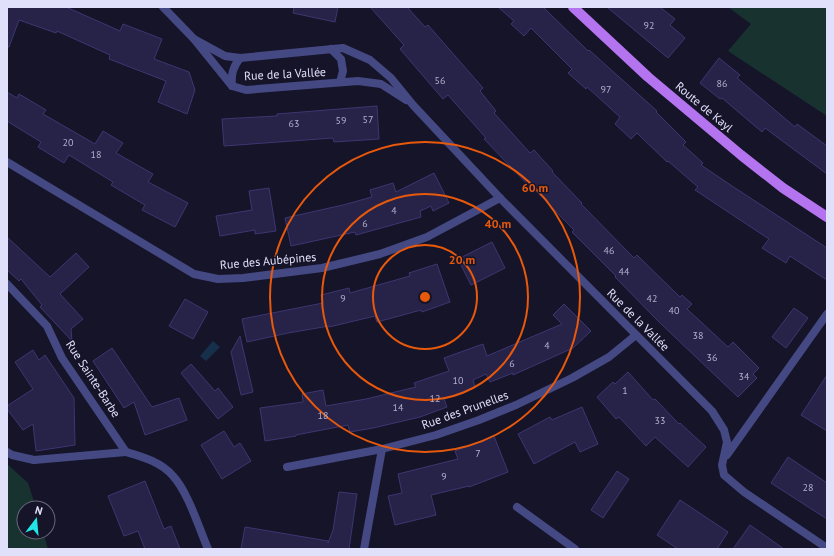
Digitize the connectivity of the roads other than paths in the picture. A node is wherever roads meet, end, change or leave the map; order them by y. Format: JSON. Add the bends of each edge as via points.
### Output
{"nodes":[{"id":1,"x":163,"y":7,"type":"edge"},
{"id":2,"x":573,"y":7,"type":"edge"},
{"id":3,"x":194,"y":39,"type":"junction"},
{"id":4,"x":331,"y":49,"type":"junction"},
{"id":5,"x":240,"y":58,"type":"junction"},
{"id":6,"x":340,"y":82,"type":"junction"},
{"id":7,"x":232,"y":86,"type":"junction"},
{"id":8,"x":413,"y":105,"type":"junction"},
{"id":9,"x":7,"y":162,"type":"edge"},
{"id":10,"x":500,"y":198,"type":"junction"},
{"id":11,"x":827,"y":217,"type":"edge"},
{"id":12,"x":7,"y":284,"type":"edge"},
{"id":13,"x":827,"y":314,"type":"edge"},
{"id":14,"x":636,"y":335,"type":"junction"},
{"id":15,"x":382,"y":449,"type":"junction"},
{"id":16,"x":7,"y":452,"type":"edge"},
{"id":17,"x":126,"y":452,"type":"junction"},
{"id":18,"x":725,"y":457,"type":"junction"},
{"id":19,"x":287,"y":467,"type":"dead end"},
{"id":20,"x":517,"y":507,"type":"dead end"},
{"id":21,"x":827,"y":548,"type":"edge"},
{"id":22,"x":208,"y":549,"type":"edge"},
{"id":23,"x":364,"y":549,"type":"edge"},
{"id":24,"x":575,"y":549,"type":"edge"}],
"edges":[{"from":1,"to":3,"type":"street","name":"Rue de la Vallée"},
{"from":2,"to":11,"type":"main road","name":"Route de Kayl","via":[[648,77],[740,154],[783,188]]},
{"from":3,"to":5,"type":"street","name":"Rue de la Vallée","via":[[225,56]]},
{"from":3,"to":7,"type":"street","name":"Rue de la Vallée"},
{"from":4,"to":5,"type":"street","name":"Rue de la Vallée"},
{"from":4,"to":6,"type":"street","name":"Rue de la Vallée","via":[[341,59],[343,71]]},
{"from":4,"to":8,"type":"street","name":"Rue de la Vallée","via":[[342,48],[370,60],[391,78]]},
{"from":5,"to":7,"type":"street","name":"Rue de la Vallée","via":[[233,67]]},
{"from":6,"to":7,"type":"street","name":"Rue de la Vallée","via":[[246,90]]},
{"from":6,"to":8,"type":"street","name":"Rue de la Vallée","via":[[381,84]]},
{"from":8,"to":10,"type":"street","name":"Rue de la Vallée"},
{"from":9,"to":10,"type":"street","name":"Rue des Aubépines","via":[[194,274],[218,279],[322,268],[380,254],[427,237]]},
{"from":10,"to":14,"type":"street","name":"Rue de la Vallée"},
{"from":12,"to":17,"type":"street","name":"Rue Sainte-Barbe","via":[[47,326],[62,358]]},
{"from":13,"to":18,"type":"street"},
{"from":14,"to":15,"type":"street","name":"Rue des Prunelles","via":[[609,357],[516,405],[479,420]]},
{"from":14,"to":18,"type":"street","name":"Rue de la Vallée","via":[[712,411],[728,442]]},
{"from":15,"to":19,"type":"street","name":"Rue des Prunelles"},
{"from":15,"to":23,"type":"street"},
{"from":16,"to":17,"type":"street","via":[[34,460]]},
{"from":17,"to":22,"type":"street","via":[[160,465],[173,475],[184,491]]},
{"from":18,"to":21,"type":"street","name":"Rue de la Vallée","via":[[722,465],[724,475],[744,492]]},
{"from":20,"to":24,"type":"street"}]}
